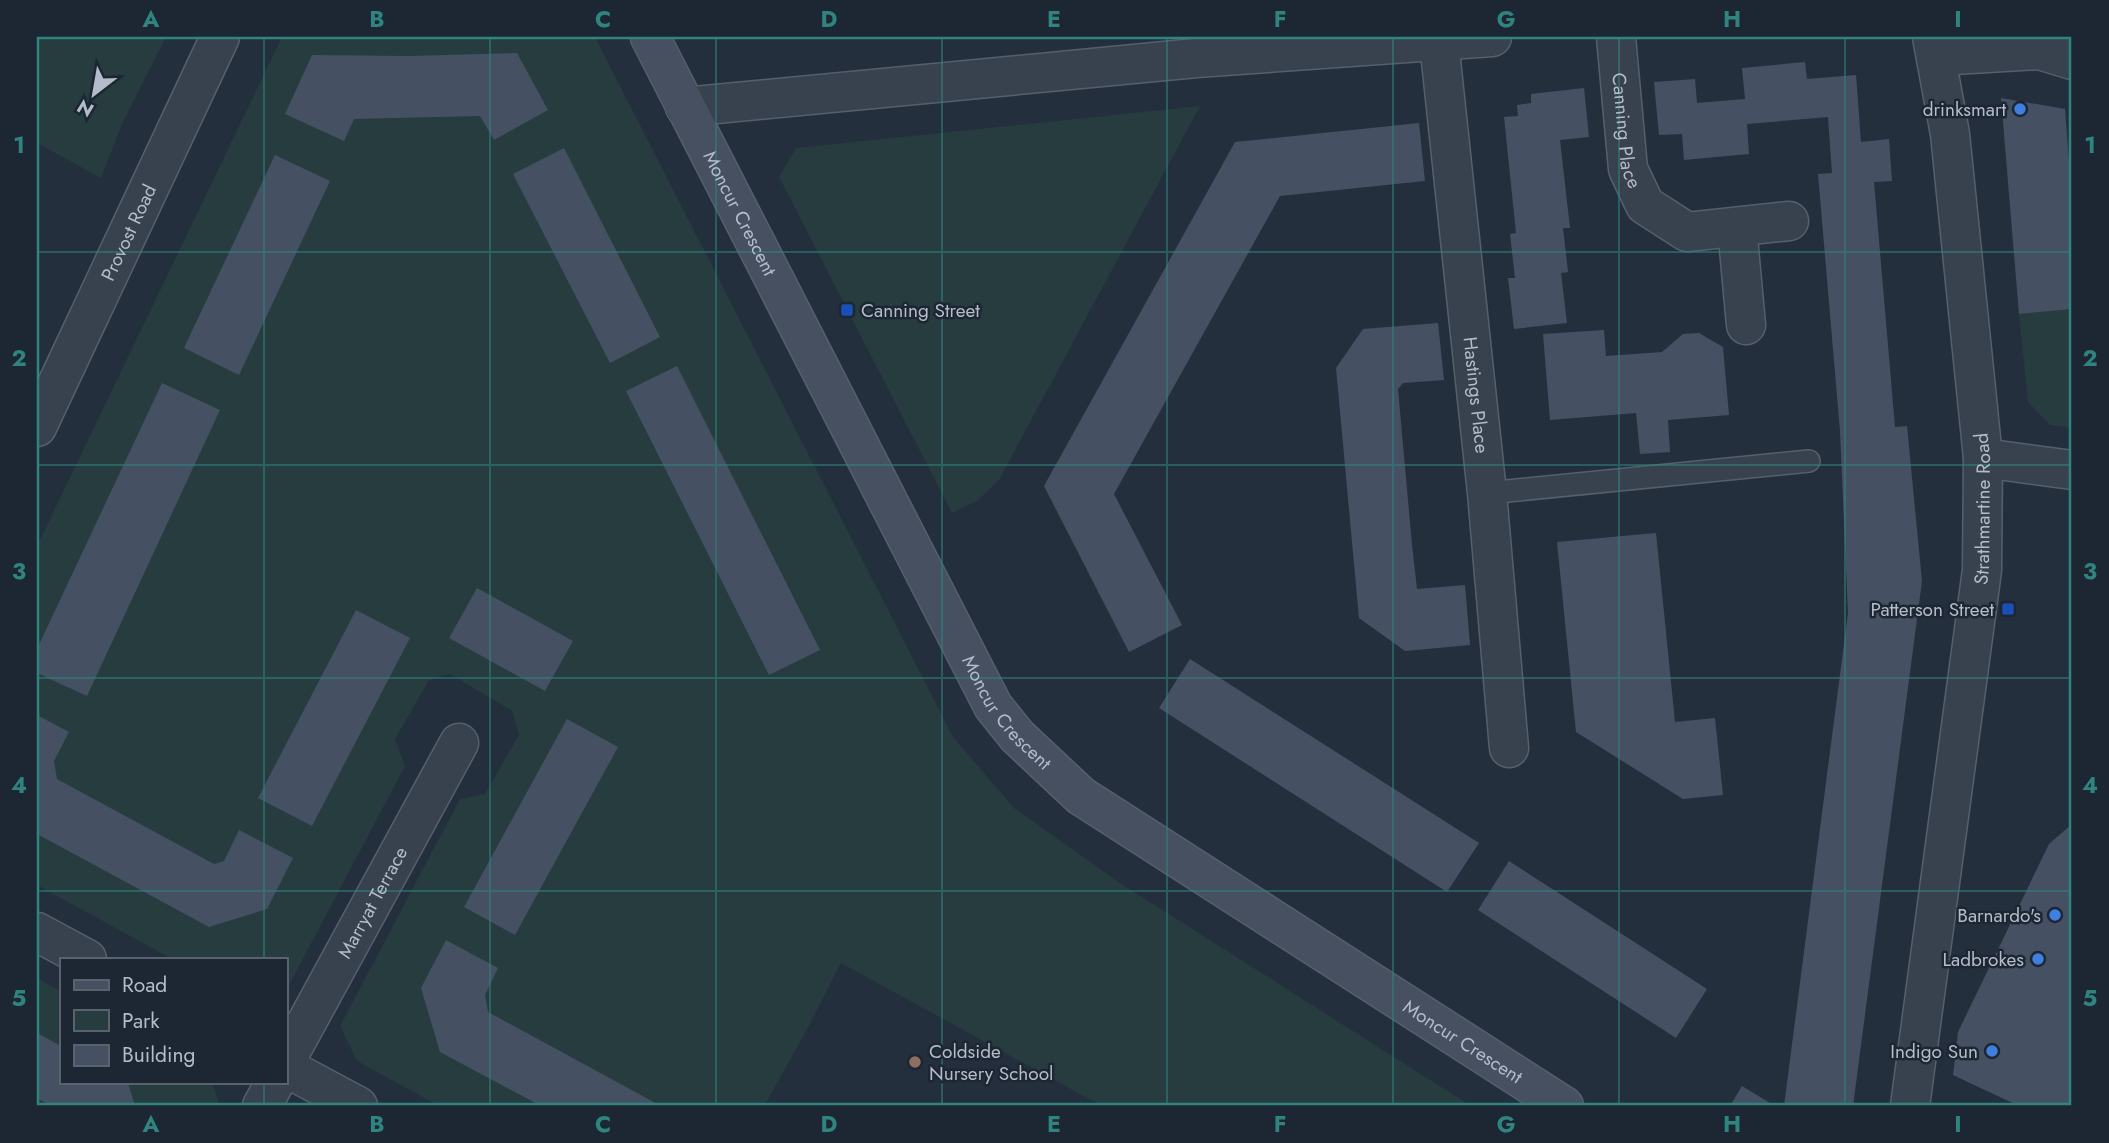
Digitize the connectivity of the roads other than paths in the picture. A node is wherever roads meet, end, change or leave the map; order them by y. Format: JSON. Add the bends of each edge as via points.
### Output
{"nodes":[{"id":1,"x":220,"y":37,"type":"edge"},
{"id":2,"x":650,"y":37,"type":"edge"},
{"id":3,"x":1492,"y":37,"type":"edge"},
{"id":4,"x":1616,"y":37,"type":"edge"},
{"id":5,"x":1438,"y":42,"type":"junction"},
{"id":6,"x":1934,"y":46,"type":"edge"},
{"id":7,"x":2072,"y":60,"type":"edge"},
{"id":8,"x":685,"y":107,"type":"junction"},
{"id":9,"x":1789,"y":221,"type":"dead end"},
{"id":10,"x":1737,"y":227,"type":"junction"},
{"id":11,"x":1746,"y":325,"type":"dead end"},
{"id":12,"x":37,"y":427,"type":"edge"},
{"id":13,"x":1983,"y":458,"type":"junction"},
{"id":14,"x":1809,"y":461,"type":"dead end"},
{"id":15,"x":2072,"y":470,"type":"edge"},
{"id":16,"x":1487,"y":493,"type":"junction"},
{"id":17,"x":459,"y":743,"type":"dead end"},
{"id":18,"x":1509,"y":748,"type":"dead end"},
{"id":19,"x":37,"y":932,"type":"edge"},
{"id":20,"x":85,"y":958,"type":"edge"},
{"id":21,"x":287,"y":1060,"type":"edge"},
{"id":22,"x":287,"y":1065,"type":"edge"},
{"id":23,"x":274,"y":1084,"type":"edge"},
{"id":24,"x":262,"y":1106,"type":"edge"},
{"id":25,"x":358,"y":1106,"type":"edge"},
{"id":26,"x":1564,"y":1106,"type":"edge"},
{"id":27,"x":1910,"y":1106,"type":"edge"}],
"edges":[{"from":1,"to":12,"type":"street","name":"Provost Road"},
{"from":2,"to":8,"type":"main road","name":"Moncur Crescent"},
{"from":3,"to":5,"type":"street"},
{"from":4,"to":10,"type":"street","name":"Canning Place","via":[[1628,169],[1645,205],[1687,232]]},
{"from":5,"to":8,"type":"street","via":[[1196,58]]},
{"from":5,"to":16,"type":"street","name":"Hastings Place"},
{"from":6,"to":7,"type":"street","via":[[2039,50]]},
{"from":6,"to":13,"type":"street","name":"Strathmartine Road","via":[[1950,134]]},
{"from":8,"to":26,"type":"main road","name":"Moncur Crescent","via":[[986,694],[1017,736],[1082,796]]},
{"from":9,"to":10,"type":"street","name":"Canning Place"},
{"from":10,"to":11,"type":"street"},
{"from":13,"to":15,"type":"street"},
{"from":13,"to":27,"type":"street","name":"Strathmartine Road","via":[[1982,570]]},
{"from":14,"to":16,"type":"lane"},
{"from":16,"to":18,"type":"street","name":"Hastings Place"},
{"from":17,"to":21,"type":"street","name":"Marryat Terrace"},
{"from":19,"to":20,"type":"street"},
{"from":22,"to":25,"type":"street"},
{"from":23,"to":24,"type":"street"}]}
